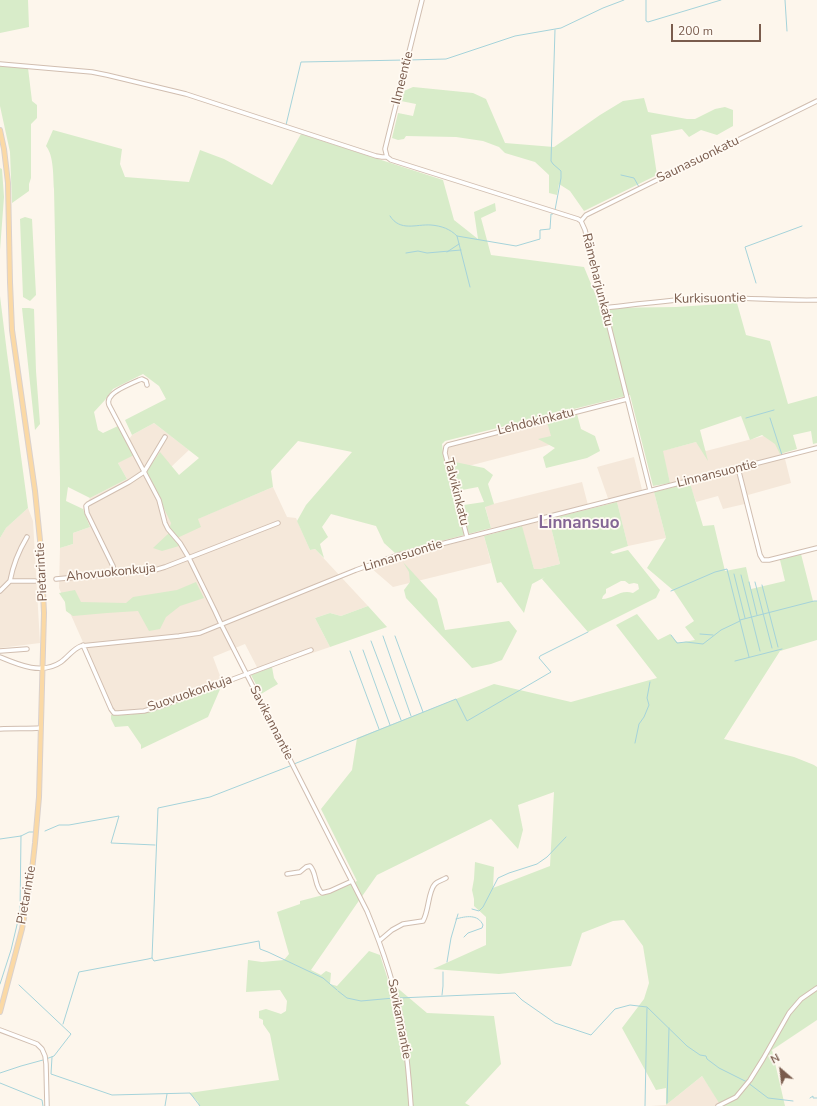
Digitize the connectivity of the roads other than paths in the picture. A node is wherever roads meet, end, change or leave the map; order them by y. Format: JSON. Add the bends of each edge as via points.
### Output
{"nodes":[{"id":1,"x":422,"y":0,"type":"edge"},
{"id":2,"x":0,"y":64,"type":"edge"},
{"id":3,"x":817,"y":101,"type":"edge"},
{"id":4,"x":0,"y":130,"type":"edge"},
{"id":5,"x":387,"y":157,"type":"junction"},
{"id":6,"x":581,"y":221,"type":"junction"},
{"id":7,"x":817,"y":300,"type":"edge"},
{"id":8,"x":604,"y":308,"type":"junction"},
{"id":9,"x":147,"y":385,"type":"dead end"},
{"id":10,"x":627,"y":399,"type":"junction"},
{"id":11,"x":165,"y":437,"type":"dead end"},
{"id":12,"x":446,"y":447,"type":"joint"},
{"id":13,"x":817,"y":448,"type":"edge"},
{"id":14,"x":738,"y":468,"type":"junction"},
{"id":15,"x":144,"y":472,"type":"junction"},
{"id":16,"x":650,"y":490,"type":"junction"},
{"id":17,"x":278,"y":523,"type":"dead end"},
{"id":18,"x":27,"y":537,"type":"dead end"},
{"id":19,"x":467,"y":537,"type":"junction"},
{"id":20,"x":817,"y":548,"type":"edge"},
{"id":21,"x":189,"y":558,"type":"junction"},
{"id":22,"x":115,"y":574,"type":"junction"},
{"id":23,"x":56,"y":579,"type":"dead end"},
{"id":24,"x":10,"y":581,"type":"junction"},
{"id":25,"x":35,"y":581,"type":"dead end"},
{"id":26,"x":0,"y":591,"type":"edge"},
{"id":27,"x":221,"y":624,"type":"junction"},
{"id":28,"x":83,"y":645,"type":"junction"},
{"id":29,"x":27,"y":649,"type":"dead end"},
{"id":30,"x":311,"y":650,"type":"dead end"},
{"id":31,"x":0,"y":651,"type":"edge"},
{"id":32,"x":0,"y":657,"type":"edge"},
{"id":33,"x":43,"y":668,"type":"junction"},
{"id":34,"x":246,"y":674,"type":"junction"},
{"id":35,"x":40,"y":728,"type":"junction"},
{"id":36,"x":0,"y":730,"type":"edge"},
{"id":37,"x":287,"y":874,"type":"dead end"},
{"id":38,"x":446,"y":878,"type":"dead end"},
{"id":39,"x":352,"y":881,"type":"junction"},
{"id":40,"x":379,"y":941,"type":"junction"},
{"id":41,"x":817,"y":988,"type":"edge"},
{"id":42,"x":0,"y":1012,"type":"edge"},
{"id":43,"x":0,"y":1030,"type":"edge"},
{"id":44,"x":47,"y":1106,"type":"edge"},
{"id":45,"x":411,"y":1106,"type":"edge"},
{"id":46,"x":718,"y":1106,"type":"edge"}],
"edges":[{"from":1,"to":5,"type":"street","name":"Ilmeentie","via":[[385,149]]},
{"from":2,"to":5,"type":"street","name":"Rämeharjunkatu","via":[[92,72],[153,86],[376,156]]},
{"from":3,"to":6,"type":"street","name":"Saunasuonkatu","via":[[586,215]]},
{"from":4,"to":33,"type":"main road","name":"Pietarintie","via":[[8,183],[12,330],[40,536],[44,613]]},
{"from":5,"to":6,"type":"street","name":"Rämeharjunkatu"},
{"from":6,"to":8,"type":"street","name":"Rämeharjunkatu"},
{"from":7,"to":8,"type":"street","name":"Kurkisuontie","via":[[710,298]]},
{"from":8,"to":10,"type":"street","name":"Rämeharjunkatu"},
{"from":9,"to":15,"type":"street","name":"Savikannantie","via":[[146,381],[138,380],[112,394],[108,402]]},
{"from":10,"to":12,"type":"street","name":"Lehdokinkatu"},
{"from":10,"to":16,"type":"street","name":"Rämeharjunkatu"},
{"from":11,"to":15,"type":"street"},
{"from":12,"to":19,"type":"street","name":"Talvikinkatu","via":[[445,453]]},
{"from":13,"to":14,"type":"street","name":"Linnansuontie"},
{"from":14,"to":16,"type":"street","name":"Linnansuontie"},
{"from":14,"to":20,"type":"street","via":[[763,560]]},
{"from":15,"to":21,"type":"street","name":"Savikannantie","via":[[161,507],[165,523]]},
{"from":15,"to":22,"type":"street","via":[[86,506]]},
{"from":16,"to":19,"type":"street","name":"Linnansuontie"},
{"from":17,"to":21,"type":"street","name":"Ahovuokonkuja"},
{"from":18,"to":24,"type":"street","via":[[15,560]]},
{"from":19,"to":27,"type":"street","name":"Linnansuontie","via":[[369,565]]},
{"from":21,"to":22,"type":"street","name":"Ahovuokonkuja","via":[[155,570]]},
{"from":21,"to":27,"type":"street","name":"Savikannantie"},
{"from":22,"to":23,"type":"street","name":"Ahovuokonkuja"},
{"from":24,"to":25,"type":"street"},
{"from":24,"to":26,"type":"street"},
{"from":27,"to":28,"type":"street","name":"Linnansuontie","via":[[200,633]]},
{"from":27,"to":34,"type":"street","name":"Savikannantie"},
{"from":28,"to":33,"type":"street","name":"Linnansuontie","via":[[58,664]]},
{"from":28,"to":34,"type":"street","name":"Suovuokonkuja","via":[[114,713],[137,712],[164,705]]},
{"from":29,"to":31,"type":"street"},
{"from":30,"to":34,"type":"street","name":"Suovuokonkuja"},
{"from":32,"to":33,"type":"street","name":"Linnansuontie","via":[[22,666]]},
{"from":33,"to":35,"type":"main road","name":"Pietarintie"},
{"from":34,"to":39,"type":"street","name":"Savikannantie"},
{"from":35,"to":36,"type":"street"},
{"from":35,"to":42,"type":"main road","name":"Pietarintie","via":[[39,797],[33,861],[22,929]]},
{"from":37,"to":39,"type":"street","via":[[300,872],[310,866],[322,892]]},
{"from":38,"to":40,"type":"street","via":[[432,888],[423,921],[403,924]]},
{"from":39,"to":40,"type":"street","name":"Savikannantie"},
{"from":40,"to":45,"type":"street","name":"Savikannantie","via":[[402,1023]]},
{"from":41,"to":46,"type":"street","via":[[789,1013],[740,1093]]},
{"from":43,"to":44,"type":"street","via":[[37,1044],[42,1049],[46,1064]]}]}
